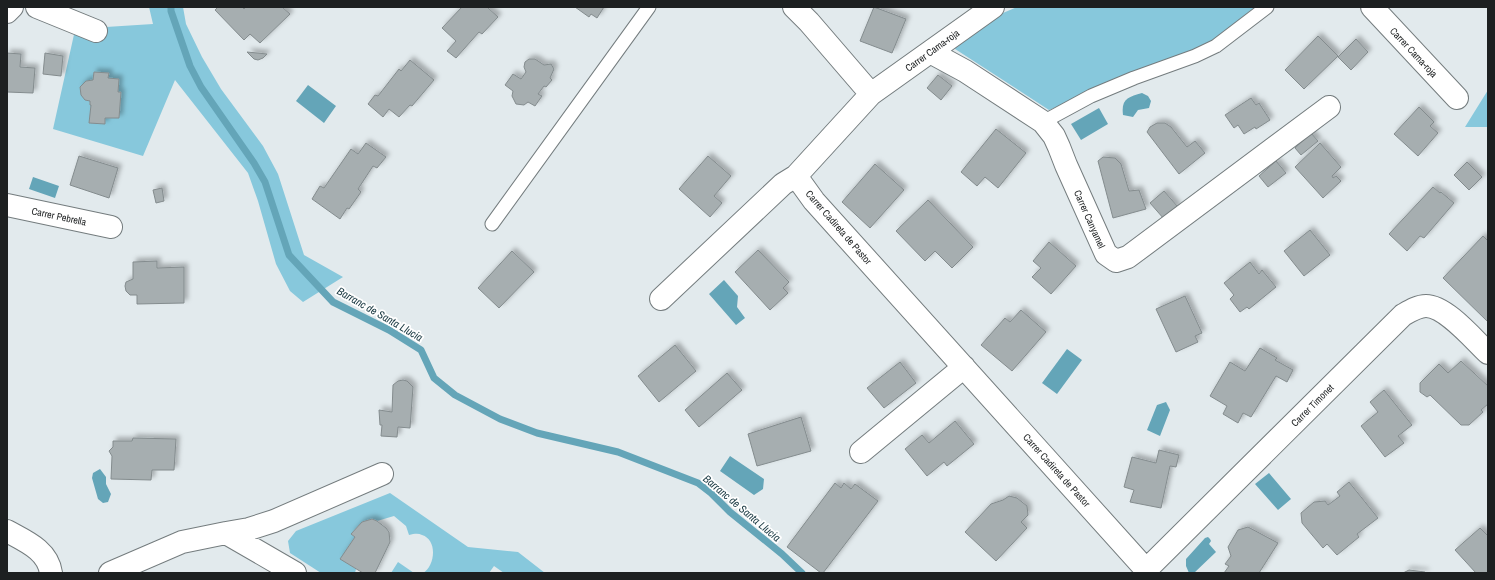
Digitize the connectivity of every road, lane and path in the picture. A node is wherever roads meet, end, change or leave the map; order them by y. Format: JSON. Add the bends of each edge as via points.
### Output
{"nodes":[{"id":1,"x":12,"y":7,"type":"edge"},
{"id":2,"x":37,"y":7,"type":"edge"},
{"id":3,"x":648,"y":7,"type":"edge"},
{"id":4,"x":794,"y":7,"type":"edge"},
{"id":5,"x":993,"y":7,"type":"edge"},
{"id":6,"x":1267,"y":7,"type":"edge"},
{"id":7,"x":1372,"y":7,"type":"edge"},
{"id":8,"x":7,"y":12,"type":"edge"},
{"id":9,"x":96,"y":31,"type":"dead end"},
{"id":10,"x":930,"y":52,"type":"junction"},
{"id":11,"x":872,"y":94,"type":"junction"},
{"id":12,"x":1457,"y":98,"type":"dead end"},
{"id":13,"x":1329,"y":106,"type":"dead end"},
{"id":14,"x":1043,"y":122,"type":"junction"},
{"id":15,"x":796,"y":176,"type":"junction"},
{"id":16,"x":7,"y":205,"type":"edge"},
{"id":17,"x":492,"y":224,"type":"dead end"},
{"id":18,"x":111,"y":227,"type":"dead end"},
{"id":19,"x":661,"y":299,"type":"dead end"},
{"id":20,"x":1488,"y":353,"type":"edge"},
{"id":21,"x":964,"y":367,"type":"junction"},
{"id":22,"x":861,"y":452,"type":"dead end"},
{"id":23,"x":382,"y":474,"type":"dead end"},
{"id":24,"x":7,"y":531,"type":"edge"},
{"id":25,"x":226,"y":533,"type":"junction"},
{"id":26,"x":1148,"y":571,"type":"edge"},
{"id":27,"x":51,"y":573,"type":"edge"},
{"id":28,"x":110,"y":573,"type":"edge"},
{"id":29,"x":295,"y":573,"type":"edge"}],
"edges":[{"from":1,"to":8,"type":"street"},
{"from":2,"to":9,"type":"street"},
{"from":3,"to":17,"type":"lane"},
{"from":4,"to":11,"type":"street"},
{"from":5,"to":10,"type":"street","name":"Carrer Cama-roja"},
{"from":6,"to":14,"type":"lane","via":[[1216,46],[1091,96]]},
{"from":7,"to":12,"type":"street","name":"Carrer Cama-roja"},
{"from":10,"to":11,"type":"street","name":"Carrer Cama-roja"},
{"from":10,"to":14,"type":"street","name":"Carrer Canyamel","via":[[965,71]]},
{"from":11,"to":15,"type":"street"},
{"from":13,"to":14,"type":"street","name":"Carrer Canyamel","via":[[1128,257],[1116,261],[1106,254],[1054,136]]},
{"from":15,"to":19,"type":"street","via":[[783,184]]},
{"from":15,"to":21,"type":"street","name":"Carrer Cadireta de Pastor","via":[[814,201]]},
{"from":16,"to":18,"type":"street","name":"Carrer Pebrella"},
{"from":20,"to":26,"type":"street","name":"Carrer Timonet","via":[[1447,313],[1438,308],[1415,308],[1403,315]]},
{"from":21,"to":22,"type":"street"},
{"from":21,"to":26,"type":"street","name":"Carrer Cadireta de Pastor"},
{"from":23,"to":25,"type":"street","via":[[274,521]]},
{"from":24,"to":27,"type":"street","via":[[42,553]]},
{"from":25,"to":28,"type":"street","via":[[182,542]]},
{"from":25,"to":29,"type":"street"}]}
